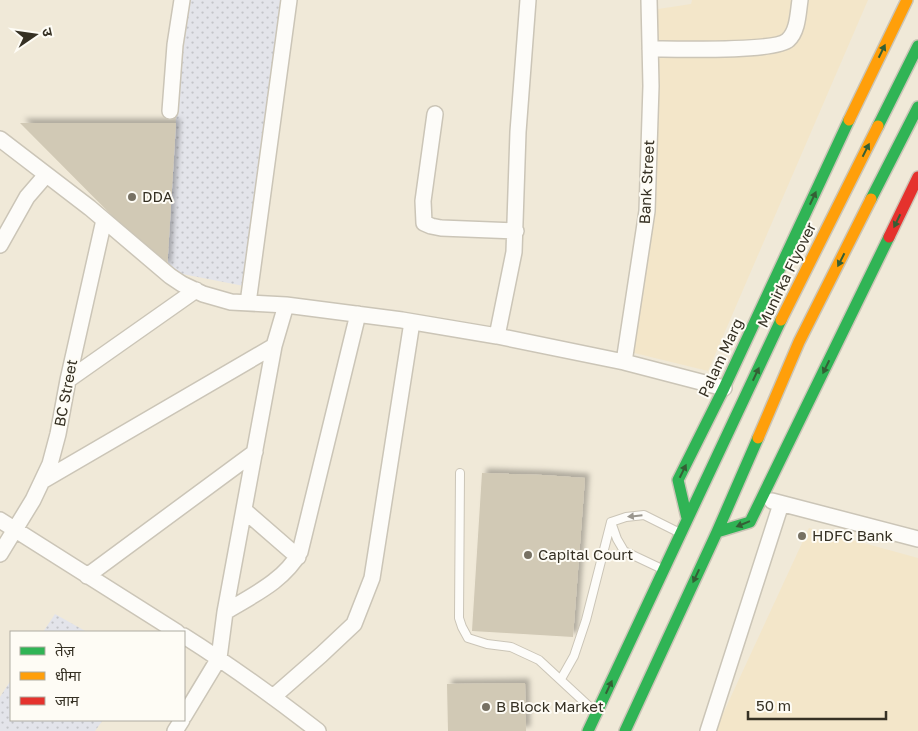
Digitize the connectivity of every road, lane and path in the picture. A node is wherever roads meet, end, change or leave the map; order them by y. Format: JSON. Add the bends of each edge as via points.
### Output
{"nodes":[{"id":1,"x":182,"y":0,"type":"edge"},
{"id":2,"x":289,"y":0,"type":"edge"},
{"id":3,"x":528,"y":0,"type":"edge"},
{"id":4,"x":649,"y":0,"type":"edge"},
{"id":5,"x":800,"y":0,"type":"edge"},
{"id":6,"x":907,"y":0,"type":"edge"},
{"id":7,"x":918,"y":46,"type":"edge"},
{"id":8,"x":650,"y":49,"type":"junction"},
{"id":9,"x":918,"y":107,"type":"edge"},
{"id":10,"x":170,"y":111,"type":"dead end"},
{"id":11,"x":435,"y":114,"type":"dead end"},
{"id":12,"x":0,"y":139,"type":"edge"},
{"id":13,"x":46,"y":175,"type":"junction"},
{"id":14,"x":918,"y":177,"type":"edge"},
{"id":15,"x":104,"y":220,"type":"junction"},
{"id":16,"x":516,"y":231,"type":"junction"},
{"id":17,"x":0,"y":245,"type":"edge"},
{"id":18,"x":196,"y":290,"type":"junction"},
{"id":19,"x":248,"y":303,"type":"junction"},
{"id":20,"x":286,"y":305,"type":"junction"},
{"id":21,"x":358,"y":314,"type":"junction"},
{"id":22,"x":412,"y":322,"type":"junction"},
{"id":23,"x":497,"y":336,"type":"junction"},
{"id":24,"x":274,"y":346,"type":"junction"},
{"id":25,"x":624,"y":362,"type":"junction"},
{"id":26,"x":68,"y":380,"type":"junction"},
{"id":27,"x":724,"y":388,"type":"junction"},
{"id":28,"x":255,"y":452,"type":"junction"},
{"id":29,"x":460,"y":473,"type":"dead end"},
{"id":30,"x":44,"y":480,"type":"junction"},
{"id":31,"x":763,"y":498,"type":"junction"},
{"id":32,"x":781,"y":504,"type":"junction"},
{"id":33,"x":244,"y":510,"type":"junction"},
{"id":34,"x":687,"y":518,"type":"junction"},
{"id":35,"x":0,"y":520,"type":"edge"},
{"id":36,"x":611,"y":522,"type":"junction"},
{"id":37,"x":16,"y":529,"type":"junction"},
{"id":38,"x":717,"y":532,"type":"junction"},
{"id":39,"x":680,"y":533,"type":"junction"},
{"id":40,"x":918,"y":539,"type":"edge"},
{"id":41,"x":0,"y":554,"type":"edge"},
{"id":42,"x":298,"y":557,"type":"junction"},
{"id":43,"x":663,"y":569,"type":"junction"},
{"id":44,"x":87,"y":576,"type":"junction"},
{"id":45,"x":225,"y":612,"type":"junction"},
{"id":46,"x":175,"y":631,"type":"edge"},
{"id":47,"x":185,"y":637,"type":"edge"},
{"id":48,"x":219,"y":658,"type":"junction"},
{"id":49,"x":561,"y":679,"type":"junction"},
{"id":50,"x":273,"y":697,"type":"junction"},
{"id":51,"x":597,"y":713,"type":"junction"},
{"id":52,"x":185,"y":714,"type":"edge"},
{"id":53,"x":318,"y":731,"type":"edge"},
{"id":54,"x":588,"y":731,"type":"edge"},
{"id":55,"x":625,"y":731,"type":"edge"},
{"id":56,"x":708,"y":731,"type":"edge"}],
"edges":[{"from":1,"to":10,"type":"street"},
{"from":2,"to":19,"type":"street"},
{"from":3,"to":16,"type":"street","via":[[518,132]]},
{"from":4,"to":8,"type":"street","name":"Bank Street"},
{"from":5,"to":8,"type":"street","via":[[795,31],[782,44]]},
{"from":27,"to":6,"type":"main road","name":"Palam Marg","one_way":true},
{"from":34,"to":7,"type":"main road","name":"Munirka Flyover","one_way":true,"via":[[783,316]]},
{"from":8,"to":25,"type":"street","name":"Bank Street","via":[[647,211]]},
{"from":9,"to":38,"type":"main road","one_way":true,"via":[[799,342]]},
{"from":11,"to":16,"type":"street","via":[[423,201],[424,223],[441,228]]},
{"from":12,"to":13,"type":"street"},
{"from":13,"to":15,"type":"street"},
{"from":13,"to":17,"type":"street","via":[[28,197]]},
{"from":14,"to":31,"type":"main road","one_way":true},
{"from":15,"to":18,"type":"street","via":[[170,276]]},
{"from":15,"to":26,"type":"street","name":"BC Street"},
{"from":16,"to":23,"type":"street"},
{"from":18,"to":19,"type":"street","via":[[221,299]]},
{"from":18,"to":26,"type":"street"},
{"from":19,"to":20,"type":"street"},
{"from":20,"to":21,"type":"street"},
{"from":20,"to":24,"type":"street"},
{"from":21,"to":22,"type":"street"},
{"from":21,"to":42,"type":"street"},
{"from":22,"to":23,"type":"street"},
{"from":22,"to":50,"type":"street","via":[[372,578],[354,624]]},
{"from":23,"to":25,"type":"street"},
{"from":24,"to":28,"type":"street"},
{"from":24,"to":30,"type":"street"},
{"from":25,"to":27,"type":"street"},
{"from":26,"to":30,"type":"street","name":"BC Street","via":[[58,434]]},
{"from":34,"to":27,"type":"main road","name":"Palam Marg","one_way":true,"via":[[678,480]]},
{"from":28,"to":33,"type":"street"},
{"from":28,"to":44,"type":"street"},
{"from":29,"to":49,"type":"lane","via":[[459,618],[462,627],[468,638],[511,647],[530,655]]},
{"from":30,"to":37,"type":"street","name":"BC Street"},
{"from":31,"to":32,"type":"street"},
{"from":31,"to":38,"type":"main road","one_way":true,"via":[[750,522]]},
{"from":32,"to":40,"type":"street"},
{"from":32,"to":56,"type":"street"},
{"from":33,"to":42,"type":"street"},
{"from":33,"to":45,"type":"street"},
{"from":34,"to":39,"type":"main road"},
{"from":35,"to":37,"type":"street"},
{"from":39,"to":36,"type":"lane","one_way":true,"via":[[644,515]]},
{"from":36,"to":43,"type":"lane","via":[[624,551]]},
{"from":36,"to":49,"type":"lane","via":[[583,630]]},
{"from":37,"to":41,"type":"street","name":"BC Street"},
{"from":37,"to":44,"type":"street"},
{"from":38,"to":55,"type":"main road","one_way":true},
{"from":39,"to":43,"type":"main road"},
{"from":42,"to":45,"type":"street","via":[[277,580]]},
{"from":51,"to":43,"type":"main road","one_way":true},
{"from":44,"to":46,"type":"street"},
{"from":45,"to":48,"type":"street"},
{"from":47,"to":48,"type":"street"},
{"from":48,"to":50,"type":"street"},
{"from":48,"to":52,"type":"street"},
{"from":49,"to":51,"type":"lane"},
{"from":50,"to":53,"type":"street"},
{"from":51,"to":54,"type":"main road"}]}
